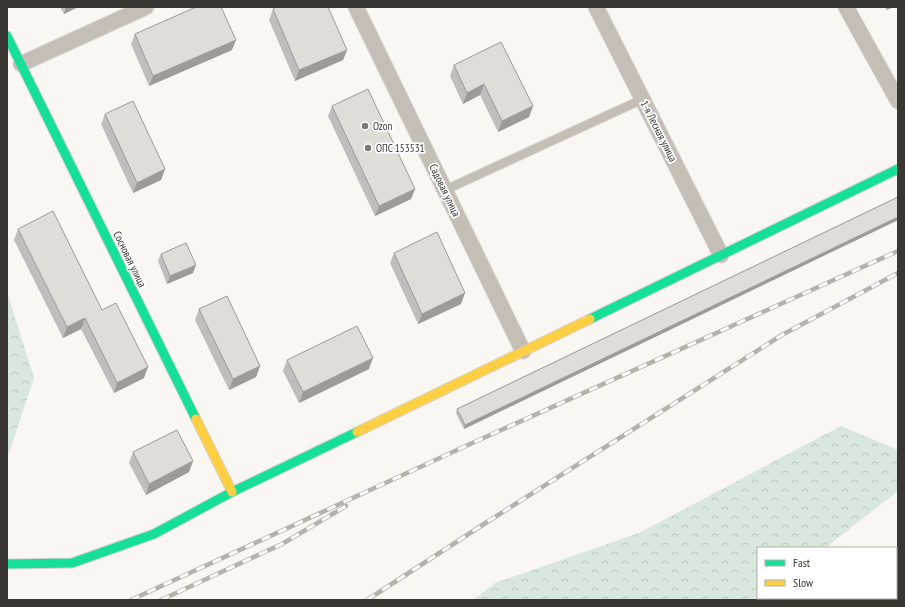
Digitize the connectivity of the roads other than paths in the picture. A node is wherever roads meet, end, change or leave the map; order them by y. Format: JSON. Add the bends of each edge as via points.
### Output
{"nodes":[{"id":1,"x":146,"y":7,"type":"edge"},
{"id":2,"x":356,"y":7,"type":"edge"},
{"id":3,"x":596,"y":7,"type":"edge"},
{"id":4,"x":846,"y":7,"type":"edge"},
{"id":5,"x":7,"y":36,"type":"edge"},
{"id":6,"x":21,"y":64,"type":"junction"},
{"id":7,"x":643,"y":99,"type":"junction"},
{"id":8,"x":898,"y":101,"type":"edge"},
{"id":9,"x":898,"y":169,"type":"edge"},
{"id":10,"x":445,"y":190,"type":"junction"},
{"id":11,"x":721,"y":255,"type":"junction"},
{"id":12,"x":523,"y":351,"type":"junction"},
{"id":13,"x":232,"y":492,"type":"junction"},
{"id":14,"x":7,"y":564,"type":"edge"}],
"edges":[{"from":1,"to":6,"type":"street"},
{"from":2,"to":10,"type":"street","name":"Садовая улица"},
{"from":3,"to":7,"type":"street","name":"1-я Лесная улица"},
{"from":4,"to":8,"type":"street"},
{"from":5,"to":6,"type":"street","name":"Сосновая улица"},
{"from":6,"to":13,"type":"street","name":"Сосновая улица"},
{"from":7,"to":10,"type":"lane"},
{"from":7,"to":11,"type":"street","name":"1-я Лесная улица"},
{"from":9,"to":11,"type":"street"},
{"from":10,"to":12,"type":"street","name":"Садовая улица"},
{"from":11,"to":12,"type":"street"},
{"from":12,"to":13,"type":"street"},
{"from":13,"to":14,"type":"street","via":[[154,534],[72,563]]}]}
